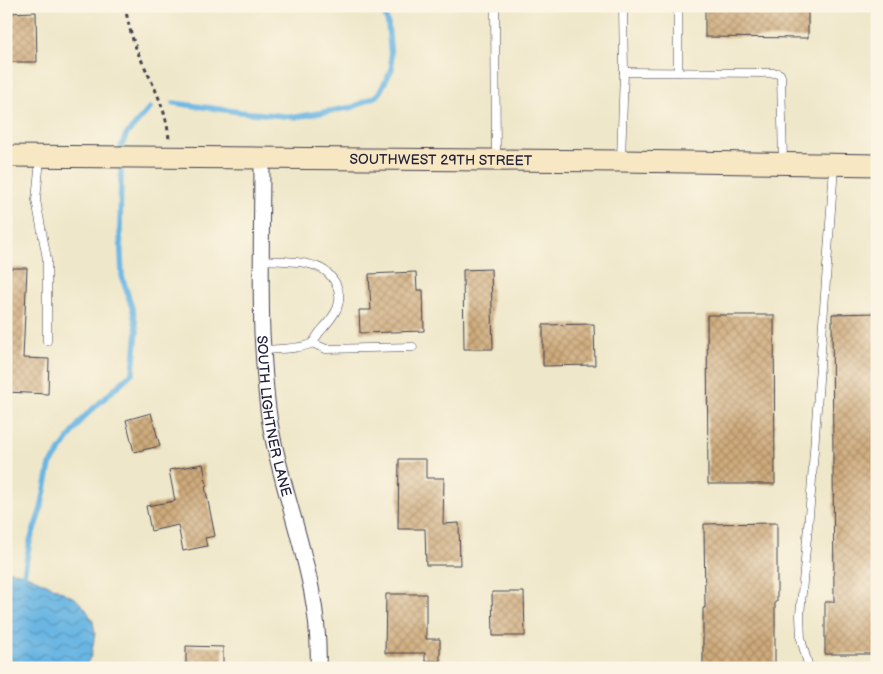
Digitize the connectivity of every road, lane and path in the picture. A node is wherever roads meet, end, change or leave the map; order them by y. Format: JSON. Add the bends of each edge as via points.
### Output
{"nodes":[{"id":1,"x":125,"y":6,"type":"edge"},
{"id":2,"x":495,"y":6,"type":"edge"},
{"id":3,"x":623,"y":6,"type":"edge"},
{"id":4,"x":678,"y":6,"type":"edge"},
{"id":5,"x":624,"y":72,"type":"junction"},
{"id":6,"x":678,"y":72,"type":"junction"},
{"id":7,"x":6,"y":156,"type":"edge"},
{"id":8,"x":40,"y":157,"type":"junction"},
{"id":9,"x":169,"y":158,"type":"junction"},
{"id":10,"x":262,"y":159,"type":"junction"},
{"id":11,"x":496,"y":160,"type":"junction"},
{"id":12,"x":621,"y":161,"type":"junction"},
{"id":13,"x":783,"y":164,"type":"junction"},
{"id":14,"x":834,"y":165,"type":"junction"},
{"id":15,"x":877,"y":165,"type":"edge"},
{"id":16,"x":261,"y":260,"type":"junction"},
{"id":17,"x":47,"y":341,"type":"dead end"},
{"id":18,"x":312,"y":343,"type":"junction"},
{"id":19,"x":413,"y":348,"type":"dead end"},
{"id":20,"x":263,"y":350,"type":"junction"},
{"id":21,"x":318,"y":668,"type":"edge"},
{"id":22,"x":810,"y":668,"type":"edge"}],
"edges":[{"from":1,"to":9,"type":"path","via":[[138,53],[159,96],[168,125]]},
{"from":2,"to":11,"type":"lane"},
{"from":3,"to":5,"type":"lane"},
{"from":4,"to":6,"type":"lane"},
{"from":5,"to":6,"type":"lane"},
{"from":5,"to":12,"type":"lane"},
{"from":6,"to":13,"type":"lane","via":[[780,74]]},
{"from":7,"to":8,"type":"street","name":"SOUTHWEST 29TH STREET"},
{"from":8,"to":9,"type":"street","name":"SOUTHWEST 29TH STREET"},
{"from":8,"to":17,"type":"lane","via":[[36,200],[47,259]]},
{"from":9,"to":10,"type":"street","name":"SOUTHWEST 29TH STREET"},
{"from":10,"to":11,"type":"street","name":"SOUTHWEST 29TH STREET"},
{"from":10,"to":16,"type":"street","name":"SOUTH LIGHTNER LANE"},
{"from":11,"to":12,"type":"street","name":"SOUTHWEST 29TH STREET"},
{"from":12,"to":13,"type":"street","name":"SOUTHWEST 29TH STREET"},
{"from":13,"to":14,"type":"street","name":"SOUTHWEST 29TH STREET"},
{"from":14,"to":15,"type":"street","name":"SOUTHWEST 29TH STREET"},
{"from":14,"to":22,"type":"lane","via":[[800,615],[800,639]]},
{"from":16,"to":18,"type":"lane","via":[[307,264],[330,273],[339,297],[336,310]]},
{"from":16,"to":20,"type":"street","name":"SOUTH LIGHTNER LANE"},
{"from":18,"to":19,"type":"lane","via":[[326,349]]},
{"from":18,"to":20,"type":"lane"},
{"from":20,"to":21,"type":"street","name":"SOUTH LIGHTNER LANE","via":[[270,425],[314,601]]}]}
